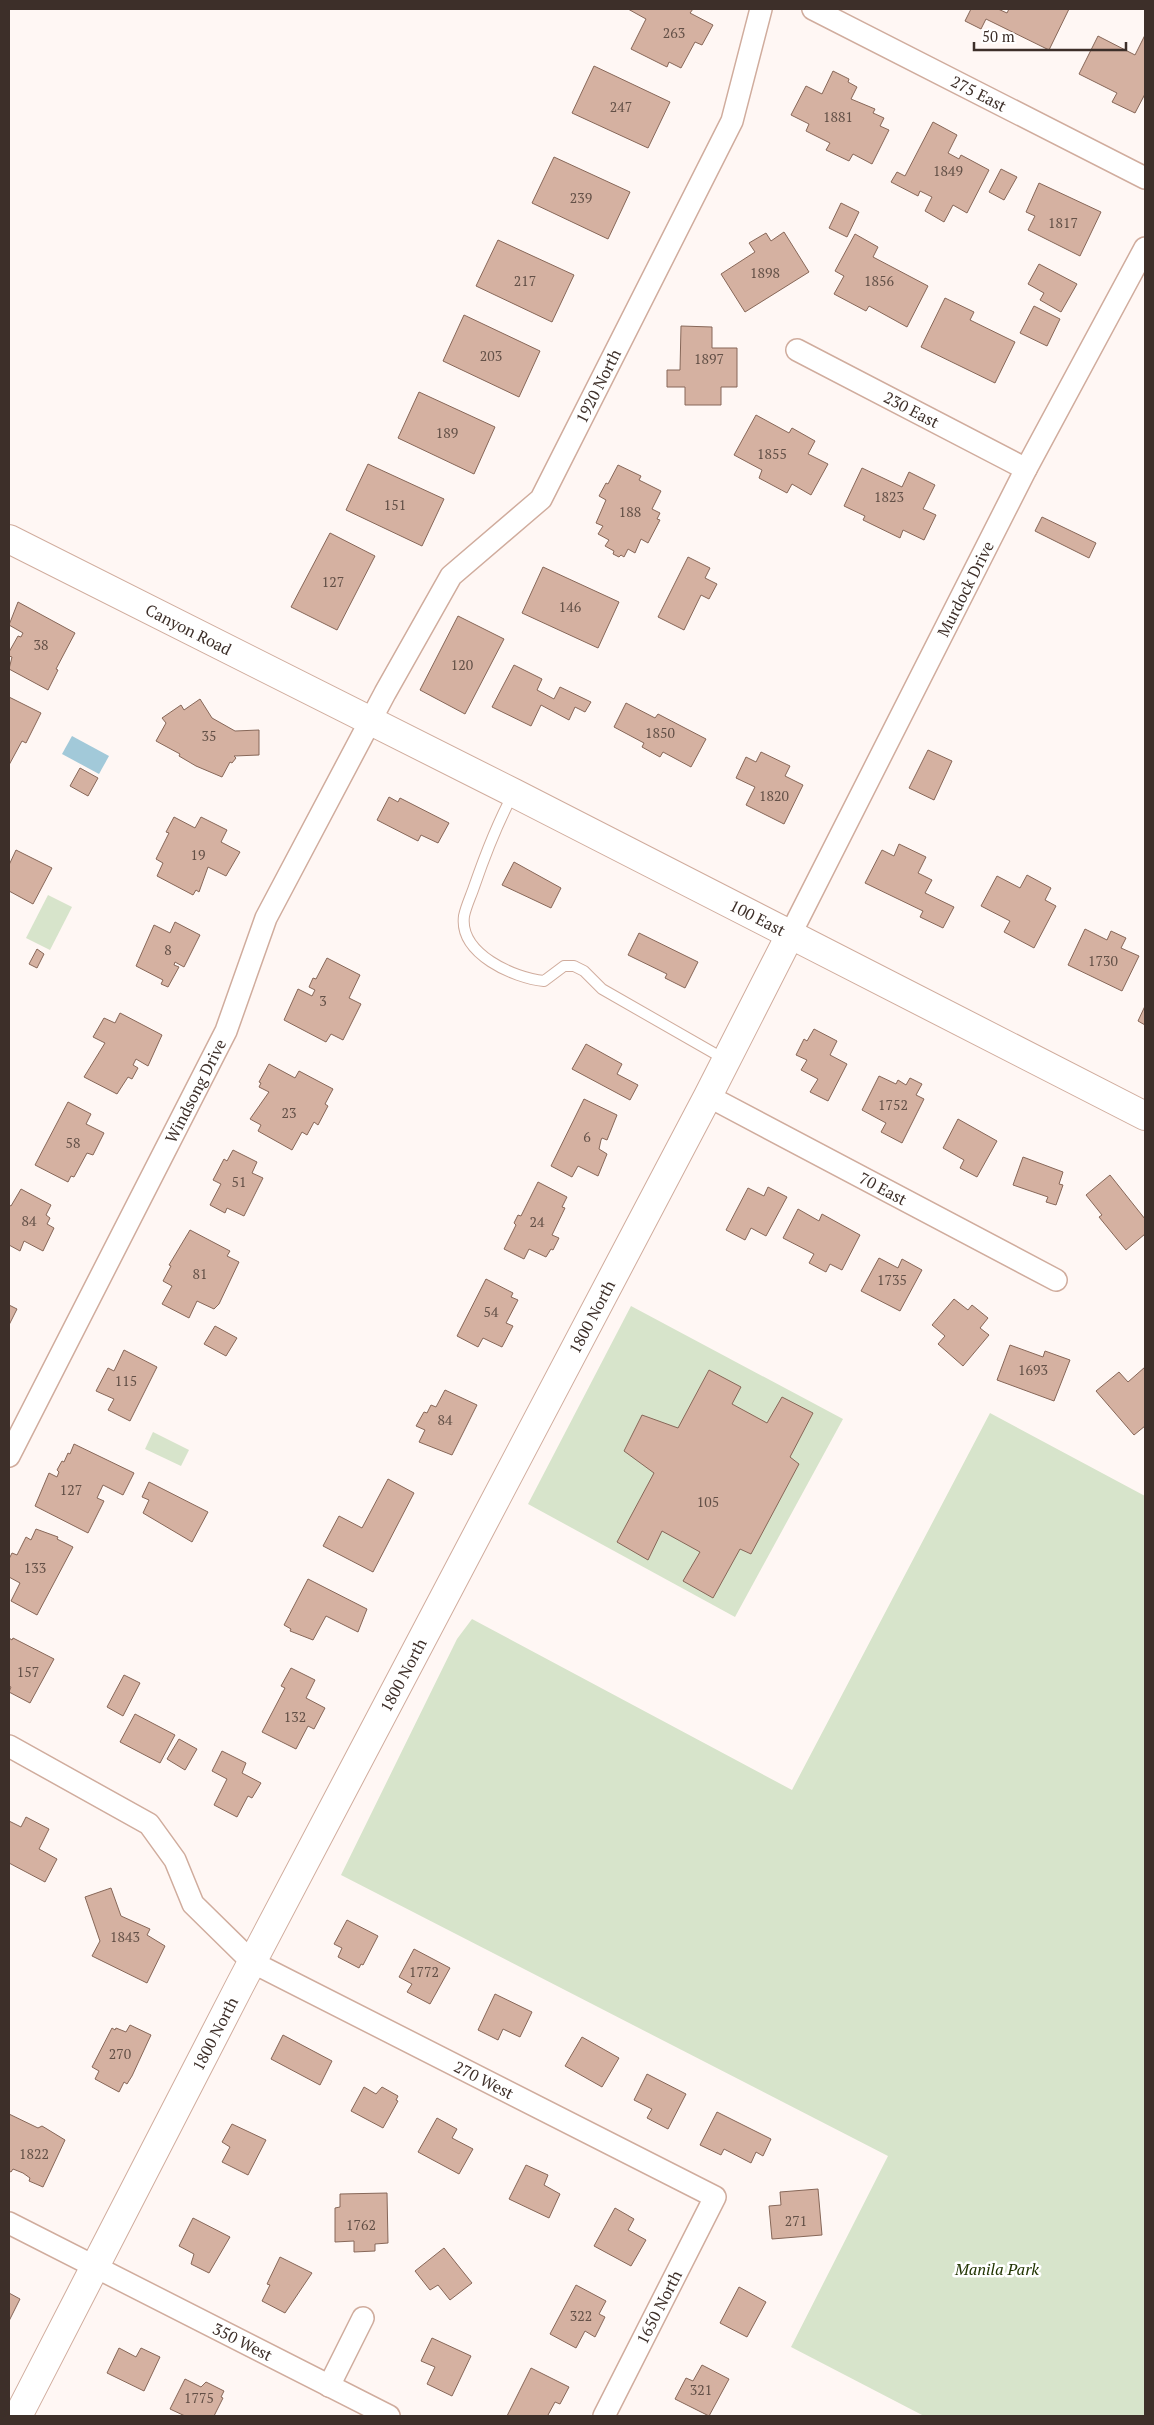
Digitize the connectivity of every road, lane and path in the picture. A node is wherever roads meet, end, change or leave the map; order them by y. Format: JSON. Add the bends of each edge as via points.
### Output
{"nodes":[{"id":1,"x":761,"y":9,"type":"edge"},
{"id":2,"x":813,"y":9,"type":"edge"},
{"id":3,"x":1145,"y":178,"type":"edge"},
{"id":4,"x":1145,"y":248,"type":"edge"},
{"id":5,"x":797,"y":350,"type":"dead end"},
{"id":6,"x":1026,"y":469,"type":"junction"},
{"id":7,"x":9,"y":539,"type":"edge"},
{"id":8,"x":370,"y":721,"type":"junction"},
{"id":9,"x":514,"y":793,"type":"junction"},
{"id":10,"x":790,"y":935,"type":"junction"},
{"id":11,"x":727,"y":1060,"type":"junction"},
{"id":12,"x":708,"y":1096,"type":"junction"},
{"id":13,"x":1145,"y":1116,"type":"edge"},
{"id":14,"x":1056,"y":1280,"type":"dead end"},
{"id":15,"x":9,"y":1456,"type":"edge"},
{"id":16,"x":9,"y":1746,"type":"edge"},
{"id":17,"x":252,"y":1962,"type":"junction"},
{"id":18,"x":715,"y":2197,"type":"joint"},
{"id":19,"x":9,"y":2224,"type":"edge"},
{"id":20,"x":96,"y":2267,"type":"junction"},
{"id":21,"x":363,"y":2318,"type":"dead end"},
{"id":22,"x":329,"y":2386,"type":"junction"},
{"id":23,"x":18,"y":2416,"type":"edge"},
{"id":24,"x":389,"y":2416,"type":"edge"},
{"id":25,"x":604,"y":2416,"type":"edge"}],
"edges":[{"from":1,"to":8,"type":"street","name":"1920 North","via":[[732,121],[542,499],[451,576]]},
{"from":2,"to":3,"type":"street","name":"275 East"},
{"from":4,"to":6,"type":"street","name":"Murdock Drive"},
{"from":5,"to":6,"type":"street","name":"230 East"},
{"from":6,"to":10,"type":"street","name":"Murdock Drive"},
{"from":7,"to":8,"type":"street","name":"Canyon Road"},
{"from":8,"to":9,"type":"street","name":"100 East"},
{"from":8,"to":15,"type":"street","name":"Windsong Drive","via":[[266,918],[226,1031]]},
{"from":9,"to":10,"type":"street","name":"100 East"},
{"from":9,"to":11,"type":"lane","via":[[496,827],[464,917],[469,939],[476,950],[496,965],[531,979],[544,981],[564,966],[574,966],[602,989]]},
{"from":10,"to":11,"type":"street","name":"1800 North"},
{"from":10,"to":13,"type":"street","name":"100 East"},
{"from":11,"to":12,"type":"street","name":"1800 North"},
{"from":12,"to":14,"type":"street","name":"70 East"},
{"from":12,"to":17,"type":"street","name":"1800 North"},
{"from":16,"to":17,"type":"street","name":"270 West","via":[[149,1824],[175,1860],[193,1904]]},
{"from":17,"to":18,"type":"street","name":"270 West"},
{"from":17,"to":20,"type":"street","name":"1800 North"},
{"from":18,"to":25,"type":"street","name":"1650 North"},
{"from":19,"to":20,"type":"street","name":"350 West"},
{"from":20,"to":22,"type":"street","name":"350 West"},
{"from":20,"to":23,"type":"street","name":"1800 North"},
{"from":21,"to":22,"type":"street"},
{"from":22,"to":24,"type":"street","name":"350 West"}]}
